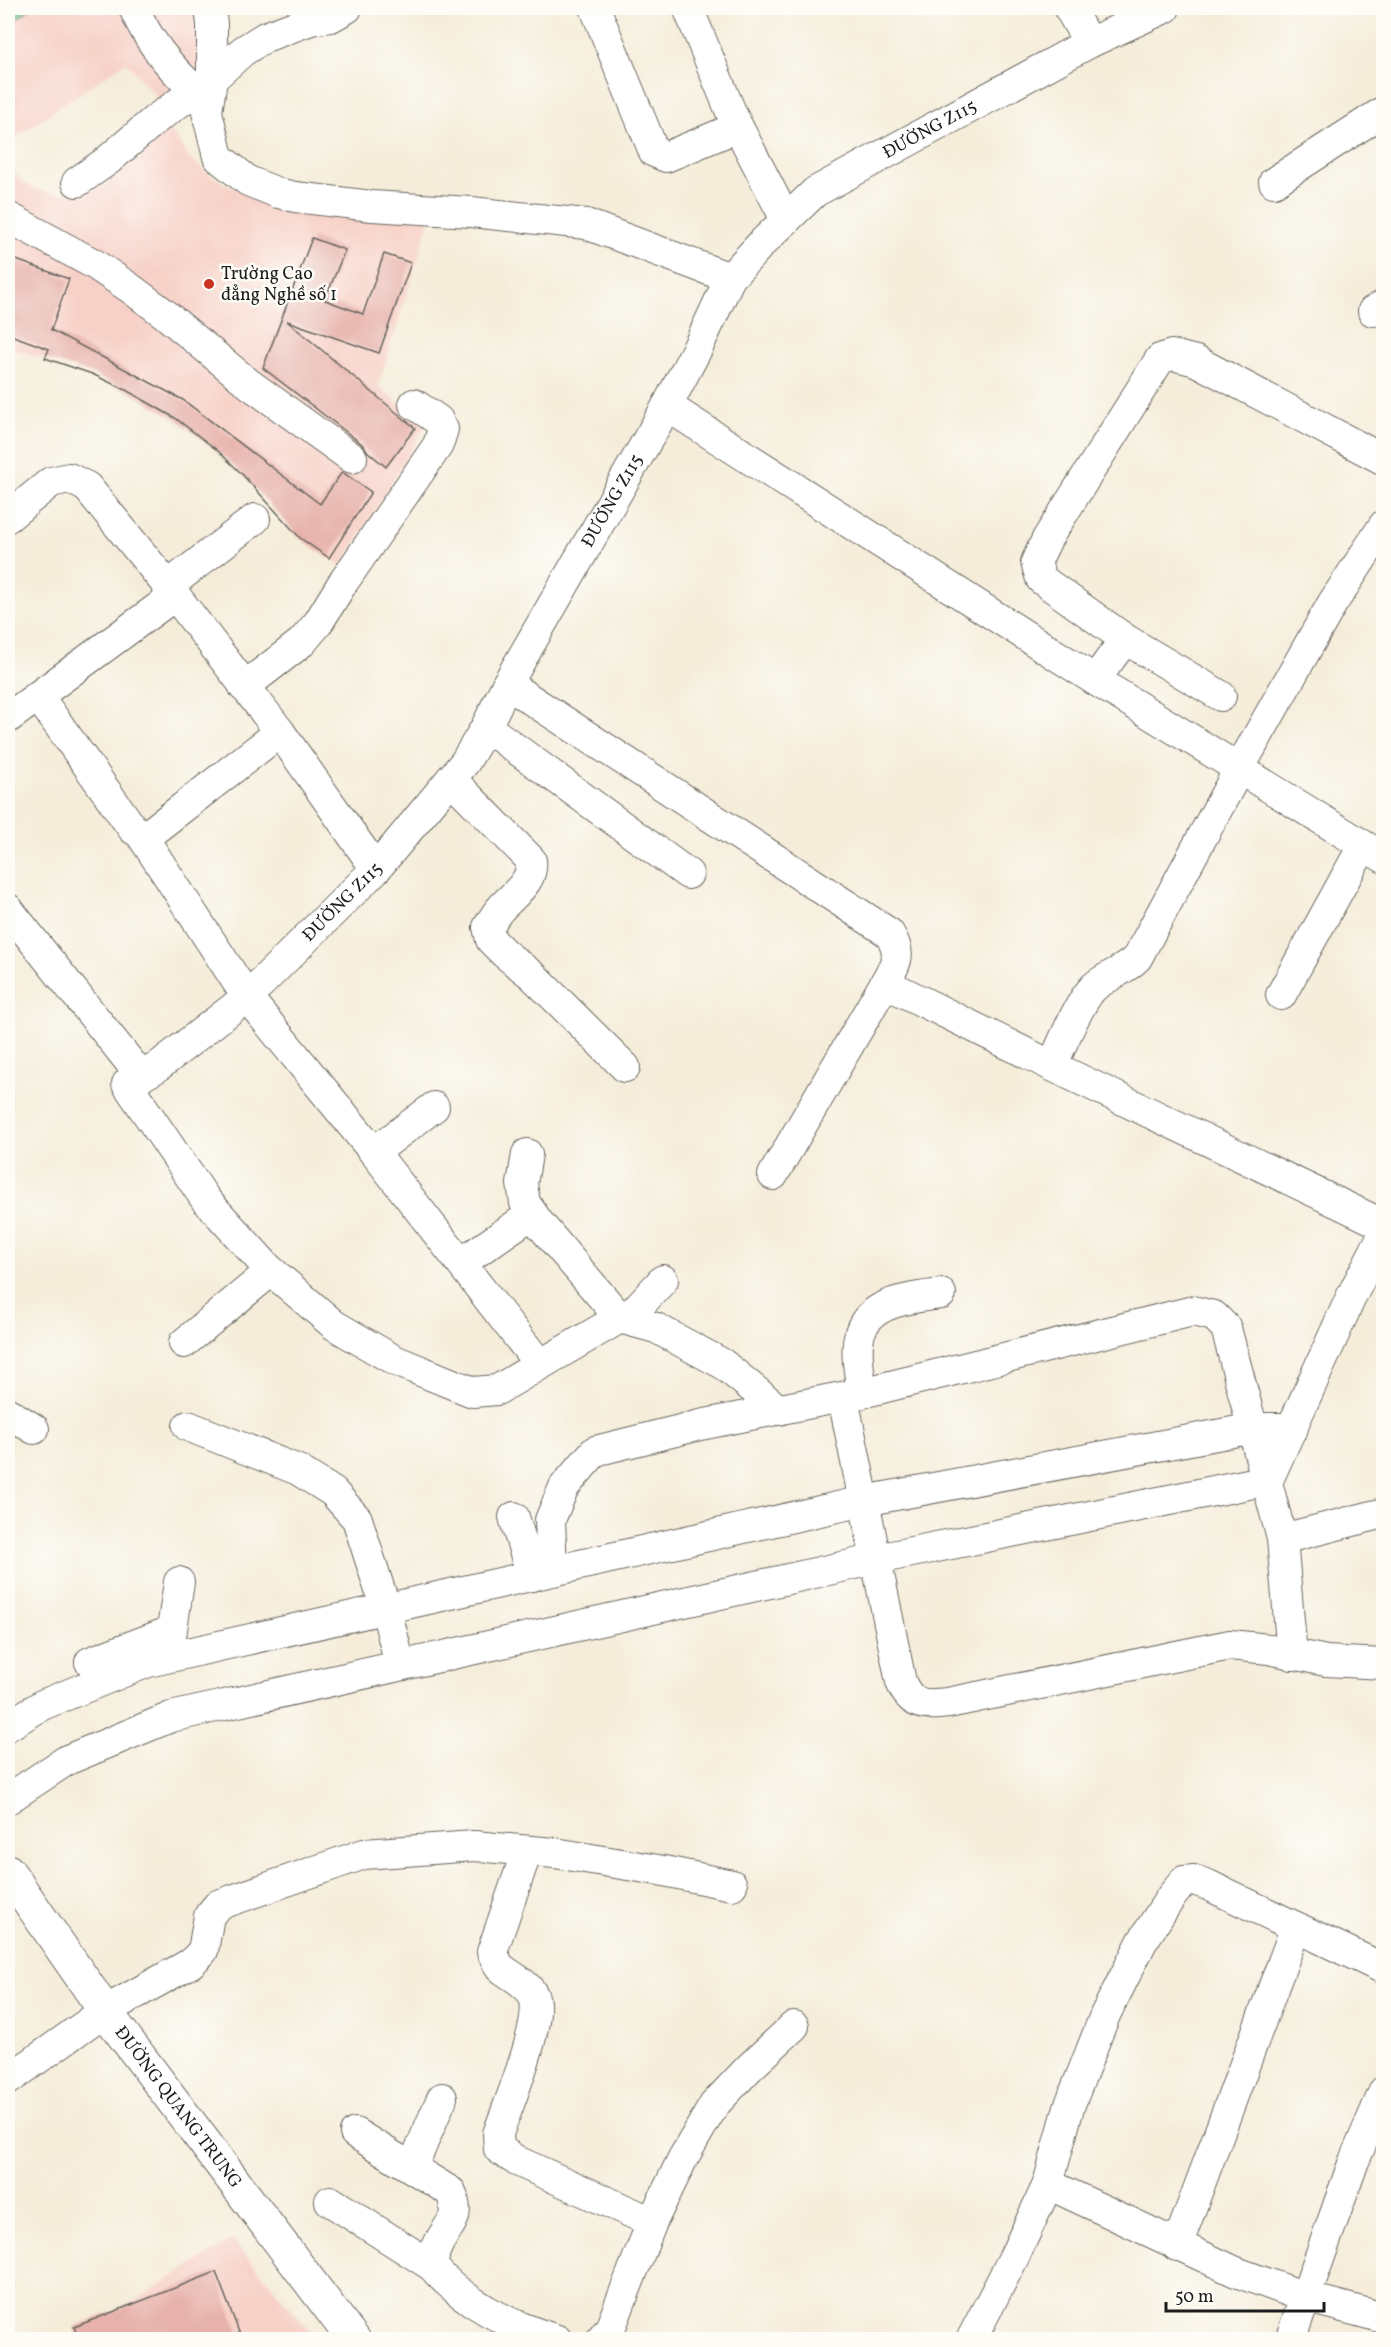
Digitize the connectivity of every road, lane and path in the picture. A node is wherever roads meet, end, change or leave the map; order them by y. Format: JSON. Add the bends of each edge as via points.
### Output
{"nodes":[{"id":1,"x":134,"y":8,"type":"edge"},
{"id":2,"x":210,"y":8,"type":"edge"},
{"id":3,"x":347,"y":8,"type":"edge"},
{"id":4,"x":595,"y":8,"type":"edge"},
{"id":5,"x":688,"y":8,"type":"edge"},
{"id":6,"x":1069,"y":8,"type":"edge"},
{"id":7,"x":1165,"y":8,"type":"edge"},
{"id":8,"x":1089,"y":43,"type":"junction"},
{"id":9,"x":203,"y":84,"type":"junction"},
{"id":10,"x":1383,"y":111,"type":"edge"},
{"id":11,"x":733,"y":117,"type":"junction"},
{"id":12,"x":77,"y":182,"type":"dead end"},
{"id":13,"x":1274,"y":182,"type":"dead end"},
{"id":14,"x":8,"y":217,"type":"edge"},
{"id":15,"x":786,"y":220,"type":"junction"},
{"id":16,"x":730,"y":278,"type":"junction"},
{"id":17,"x":414,"y":404,"type":"dead end"},
{"id":18,"x":667,"y":406,"type":"junction"},
{"id":19,"x":352,"y":458,"type":"dead end"},
{"id":20,"x":1383,"y":460,"type":"edge"},
{"id":21,"x":8,"y":517,"type":"edge"},
{"id":22,"x":255,"y":519,"type":"dead end"},
{"id":23,"x":1383,"y":525,"type":"edge"},
{"id":24,"x":171,"y":591,"type":"junction"},
{"id":25,"x":1125,"y":639,"type":"junction"},
{"id":26,"x":1095,"y":680,"type":"junction"},
{"id":27,"x":507,"y":684,"type":"junction"},
{"id":28,"x":244,"y":687,"type":"junction"},
{"id":29,"x":38,"y":696,"type":"junction"},
{"id":30,"x":1221,"y":696,"type":"dead end"},
{"id":31,"x":8,"y":718,"type":"edge"},
{"id":32,"x":486,"y":727,"type":"junction"},
{"id":33,"x":280,"y":732,"type":"junction"},
{"id":34,"x":1239,"y":769,"type":"junction"},
{"id":35,"x":451,"y":779,"type":"junction"},
{"id":36,"x":140,"y":834,"type":"junction"},
{"id":37,"x":1373,"y":852,"type":"edge"},
{"id":38,"x":376,"y":869,"type":"junction"},
{"id":39,"x":688,"y":874,"type":"dead end"},
{"id":40,"x":8,"y":909,"type":"edge"},
{"id":41,"x":18,"y":945,"type":"edge"},
{"id":42,"x":885,"y":983,"type":"junction"},
{"id":43,"x":1281,"y":995,"type":"dead end"},
{"id":44,"x":247,"y":997,"type":"junction"},
{"id":45,"x":1052,"y":1066,"type":"junction"},
{"id":46,"x":625,"y":1067,"type":"dead end"},
{"id":47,"x":134,"y":1080,"type":"junction"},
{"id":48,"x":434,"y":1107,"type":"dead end"},
{"id":49,"x":374,"y":1152,"type":"junction"},
{"id":50,"x":527,"y":1154,"type":"dead end"},
{"id":51,"x":773,"y":1175,"type":"dead end"},
{"id":52,"x":532,"y":1214,"type":"junction"},
{"id":53,"x":1383,"y":1226,"type":"edge"},
{"id":54,"x":1383,"y":1233,"type":"edge"},
{"id":55,"x":461,"y":1263,"type":"junction"},
{"id":56,"x":271,"y":1271,"type":"junction"},
{"id":57,"x":663,"y":1280,"type":"dead end"},
{"id":58,"x":941,"y":1294,"type":"dead end"},
{"id":59,"x":624,"y":1319,"type":"junction"},
{"id":60,"x":184,"y":1343,"type":"dead end"},
{"id":61,"x":540,"y":1365,"type":"junction"},
{"id":62,"x":852,"y":1395,"type":"junction"},
{"id":63,"x":779,"y":1410,"type":"junction"},
{"id":64,"x":8,"y":1413,"type":"edge"},
{"id":65,"x":188,"y":1426,"type":"dead end"},
{"id":66,"x":1254,"y":1428,"type":"junction"},
{"id":67,"x":1293,"y":1428,"type":"junction"},
{"id":68,"x":34,"y":1429,"type":"dead end"},
{"id":69,"x":1268,"y":1480,"type":"junction"},
{"id":70,"x":864,"y":1501,"type":"junction"},
{"id":71,"x":1383,"y":1513,"type":"edge"},
{"id":72,"x":514,"y":1517,"type":"dead end"},
{"id":73,"x":1282,"y":1539,"type":"junction"},
{"id":74,"x":877,"y":1559,"type":"junction"},
{"id":75,"x":542,"y":1574,"type":"junction"},
{"id":76,"x":179,"y":1582,"type":"dead end"},
{"id":77,"x":386,"y":1609,"type":"junction"},
{"id":78,"x":169,"y":1644,"type":"junction"},
{"id":79,"x":1292,"y":1655,"type":"junction"},
{"id":80,"x":90,"y":1662,"type":"dead end"},
{"id":81,"x":1383,"y":1664,"type":"edge"},
{"id":82,"x":400,"y":1665,"type":"junction"},
{"id":83,"x":8,"y":1726,"type":"edge"},
{"id":84,"x":8,"y":1799,"type":"edge"},
{"id":85,"x":527,"y":1851,"type":"junction"},
{"id":86,"x":8,"y":1870,"type":"edge"},
{"id":87,"x":732,"y":1885,"type":"dead end"},
{"id":88,"x":1296,"y":1927,"type":"junction"},
{"id":89,"x":1383,"y":1969,"type":"edge"},
{"id":90,"x":105,"y":2011,"type":"junction"},
{"id":91,"x":794,"y":2026,"type":"dead end"},
{"id":92,"x":8,"y":2080,"type":"edge"},
{"id":93,"x":1383,"y":2091,"type":"edge"},
{"id":94,"x":442,"y":2098,"type":"dead end"},
{"id":95,"x":355,"y":2133,"type":"dead end"},
{"id":96,"x":412,"y":2168,"type":"junction"},
{"id":97,"x":1048,"y":2184,"type":"junction"},
{"id":98,"x":330,"y":2201,"type":"dead end"},
{"id":99,"x":652,"y":2223,"type":"junction"},
{"id":100,"x":1177,"y":2246,"type":"junction"},
{"id":101,"x":432,"y":2266,"type":"junction"},
{"id":102,"x":1305,"y":2297,"type":"junction"},
{"id":103,"x":1383,"y":2318,"type":"edge"},
{"id":104,"x":354,"y":2340,"type":"edge"},
{"id":105,"x":557,"y":2340,"type":"edge"},
{"id":106,"x":601,"y":2340,"type":"edge"},
{"id":107,"x":971,"y":2340,"type":"edge"},
{"id":108,"x":1290,"y":2340,"type":"edge"}],
"edges":[{"from":1,"to":9,"type":"street","via":[[164,59]]},
{"from":2,"to":9,"type":"street","via":[[212,24]]},
{"from":3,"to":9,"type":"street","via":[[331,17],[265,37]]},
{"from":4,"to":11,"type":"street","via":[[654,152],[666,157],[728,131]]},
{"from":5,"to":11,"type":"street"},
{"from":6,"to":8,"type":"street"},
{"from":7,"to":8,"type":"street","name":"ĐƯỜNG Z115"},
{"from":8,"to":15,"type":"street","name":"ĐƯỜNG Z115","via":[[815,192]]},
{"from":9,"to":12,"type":"street"},
{"from":9,"to":16,"type":"street","via":[[218,157],[262,188],[372,206],[586,224]]},
{"from":10,"to":13,"type":"street"},
{"from":11,"to":15,"type":"street"},
{"from":14,"to":19,"type":"street","via":[[130,288],[248,383]]},
{"from":15,"to":16,"type":"street","name":"ĐƯỜNG Z115"},
{"from":16,"to":18,"type":"street","name":"ĐƯỜNG Z115"},
{"from":17,"to":28,"type":"street","via":[[438,420],[443,429],[438,445],[318,623],[302,642]]},
{"from":18,"to":26,"type":"street"},
{"from":18,"to":27,"type":"street","name":"ĐƯỜNG Z115"},
{"from":20,"to":25,"type":"street","via":[[1196,361],[1172,355],[1160,359],[1047,538],[1036,562],[1041,579]]},
{"from":21,"to":24,"type":"street","via":[[51,482],[69,478],[87,487]]},
{"from":22,"to":24,"type":"street"},
{"from":23,"to":34,"type":"street","via":[[1332,604]]},
{"from":24,"to":28,"type":"street"},
{"from":24,"to":29,"type":"street"},
{"from":25,"to":26,"type":"street"},
{"from":25,"to":30,"type":"street"},
{"from":26,"to":34,"type":"street"},
{"from":27,"to":32,"type":"street","name":"ĐƯỜNG Z115"},
{"from":27,"to":42,"type":"street","via":[[889,933],[896,944],[898,960]]},
{"from":28,"to":33,"type":"street"},
{"from":29,"to":31,"type":"street"},
{"from":29,"to":36,"type":"street"},
{"from":32,"to":35,"type":"street","name":"ĐƯỜNG Z115"},
{"from":32,"to":39,"type":"street"},
{"from":33,"to":36,"type":"street","via":[[150,833]]},
{"from":33,"to":38,"type":"street"},
{"from":34,"to":37,"type":"street"},
{"from":34,"to":45,"type":"street","via":[[1137,958],[1095,986]]},
{"from":35,"to":38,"type":"street","name":"ĐƯỜNG Z115"},
{"from":35,"to":46,"type":"street","via":[[531,860],[533,870],[527,881],[488,927],[491,940]]},
{"from":36,"to":44,"type":"street"},
{"from":37,"to":43,"type":"street"},
{"from":38,"to":44,"type":"street","name":"ĐƯỜNG Z115"},
{"from":40,"to":41,"type":"street"},
{"from":41,"to":47,"type":"street"},
{"from":42,"to":45,"type":"street"},
{"from":42,"to":51,"type":"street"},
{"from":44,"to":47,"type":"street","name":"ĐƯỜNG Z115","via":[[156,1068]]},
{"from":44,"to":49,"type":"street"},
{"from":45,"to":53,"type":"street"},
{"from":47,"to":56,"type":"street","via":[[206,1200]]},
{"from":48,"to":49,"type":"street"},
{"from":49,"to":55,"type":"street"},
{"from":50,"to":52,"type":"street","via":[[522,1184],[525,1203]]},
{"from":52,"to":55,"type":"street"},
{"from":52,"to":59,"type":"street"},
{"from":54,"to":67,"type":"street"},
{"from":55,"to":61,"type":"street"},
{"from":56,"to":60,"type":"street"},
{"from":56,"to":61,"type":"street","via":[[334,1325],[394,1360],[473,1392],[497,1390]]},
{"from":57,"to":59,"type":"street"},
{"from":58,"to":62,"type":"street","via":[[904,1299],[884,1306],[869,1318],[859,1335]]},
{"from":59,"to":61,"type":"street"},
{"from":59,"to":63,"type":"street","via":[[657,1328],[723,1364]]},
{"from":62,"to":63,"type":"street"},
{"from":62,"to":66,"type":"street","via":[[1193,1311],[1214,1316],[1226,1328]]},
{"from":62,"to":70,"type":"street"},
{"from":63,"to":75,"type":"street","via":[[595,1451],[564,1487],[550,1520]]},
{"from":64,"to":68,"type":"street"},
{"from":65,"to":77,"type":"street","via":[[298,1470],[333,1492],[357,1519]]},
{"from":66,"to":67,"type":"street"},
{"from":66,"to":69,"type":"street"},
{"from":66,"to":70,"type":"street"},
{"from":67,"to":69,"type":"street"},
{"from":69,"to":73,"type":"street"},
{"from":69,"to":74,"type":"street"},
{"from":70,"to":74,"type":"street"},
{"from":70,"to":75,"type":"street"},
{"from":71,"to":73,"type":"street"},
{"from":72,"to":75,"type":"street"},
{"from":73,"to":79,"type":"street"},
{"from":74,"to":79,"type":"street","via":[[901,1682],[913,1701],[931,1706],[1230,1645]]},
{"from":74,"to":82,"type":"street"},
{"from":75,"to":77,"type":"street"},
{"from":76,"to":78,"type":"street"},
{"from":77,"to":78,"type":"street"},
{"from":77,"to":82,"type":"street"},
{"from":78,"to":80,"type":"street"},
{"from":78,"to":83,"type":"street","via":[[148,1662],[42,1705]]},
{"from":79,"to":81,"type":"street"},
{"from":82,"to":84,"type":"street","via":[[171,1717],[67,1760]]},
{"from":85,"to":87,"type":"street"},
{"from":85,"to":90,"type":"street","via":[[474,1846],[364,1854],[218,1905],[209,1916],[202,1951],[191,1963]]},
{"from":85,"to":99,"type":"street","via":[[492,1952],[499,1966],[533,1995],[536,2015],[498,2134],[499,2149]]},
{"from":86,"to":90,"type":"main road","name":"ĐƯỜNG QUANG TRUNG"},
{"from":88,"to":89,"type":"street"},
{"from":88,"to":97,"type":"street","via":[[1208,1885],[1184,1881],[1142,1942],[1105,2015],[1069,2107]]},
{"from":88,"to":100,"type":"street"},
{"from":90,"to":92,"type":"street"},
{"from":90,"to":104,"type":"main road","name":"ĐƯỜNG QUANG TRUNG"},
{"from":91,"to":99,"type":"street","via":[[714,2105]]},
{"from":93,"to":102,"type":"street"},
{"from":94,"to":96,"type":"street"},
{"from":95,"to":96,"type":"street"},
{"from":96,"to":101,"type":"street","via":[[451,2192],[456,2207]]},
{"from":97,"to":100,"type":"street"},
{"from":97,"to":107,"type":"street"},
{"from":98,"to":101,"type":"street"},
{"from":99,"to":106,"type":"street","via":[[610,2328]]},
{"from":100,"to":102,"type":"street"},
{"from":101,"to":105,"type":"street","via":[[472,2302],[528,2331]]},
{"from":102,"to":103,"type":"street"},
{"from":102,"to":108,"type":"street"}]}
